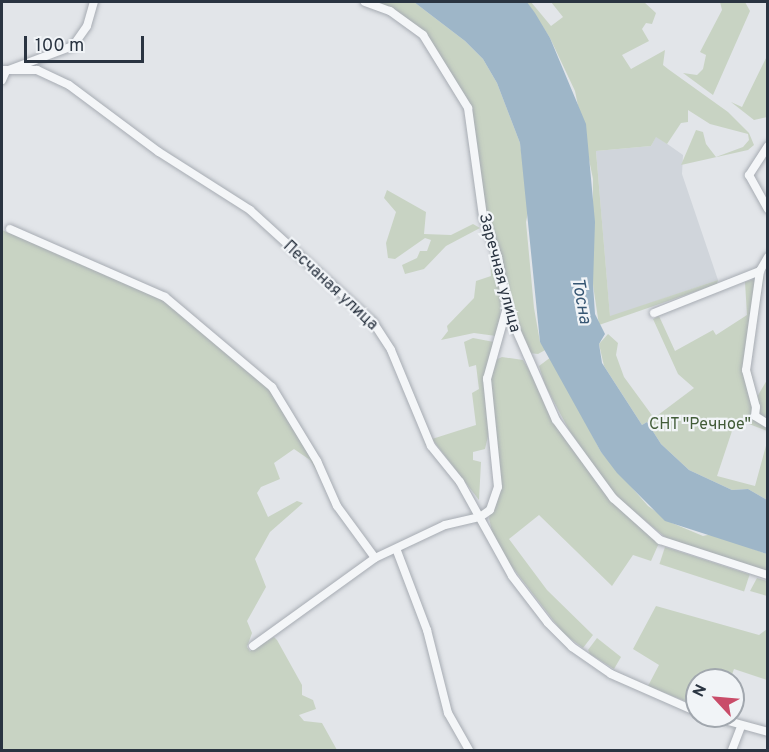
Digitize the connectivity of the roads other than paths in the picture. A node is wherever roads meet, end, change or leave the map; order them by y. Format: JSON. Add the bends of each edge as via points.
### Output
{"nodes":[{"id":1,"x":94,"y":2,"type":"edge"},
{"id":2,"x":365,"y":2,"type":"edge"},
{"id":3,"x":4,"y":71,"type":"edge"},
{"id":4,"x":2,"y":80,"type":"edge"},
{"id":5,"x":768,"y":146,"type":"edge"},
{"id":6,"x":768,"y":209,"type":"edge"},
{"id":7,"x":10,"y":229,"type":"dead end"},
{"id":8,"x":768,"y":257,"type":"edge"},
{"id":9,"x":760,"y":271,"type":"junction"},
{"id":10,"x":507,"y":309,"type":"junction"},
{"id":11,"x":654,"y":313,"type":"dead end"},
{"id":12,"x":768,"y":424,"type":"edge"},
{"id":13,"x":480,"y":516,"type":"junction"},
{"id":14,"x":397,"y":551,"type":"junction"},
{"id":15,"x":375,"y":558,"type":"junction"},
{"id":16,"x":768,"y":575,"type":"edge"},
{"id":17,"x":253,"y":646,"type":"dead end"},
{"id":18,"x":685,"y":707,"type":"edge"},
{"id":19,"x":741,"y":728,"type":"edge"},
{"id":20,"x":745,"y":728,"type":"edge"},
{"id":21,"x":768,"y":732,"type":"edge"},
{"id":22,"x":469,"y":750,"type":"edge"},
{"id":23,"x":732,"y":750,"type":"edge"}],
"edges":[{"from":1,"to":3,"type":"street","via":[[87,26],[73,46]]},
{"from":2,"to":10,"type":"street","name":"Заречная улица","via":[[390,11],[423,35],[468,108],[483,216],[498,257]]},
{"from":3,"to":4,"type":"street"},
{"from":3,"to":13,"type":"street","name":"Песчаная улица","via":[[37,70],[69,85],[159,152],[250,210],[373,322],[390,350],[431,446],[460,482]]},
{"from":5,"to":6,"type":"street","via":[[751,168],[751,182]]},
{"from":7,"to":15,"type":"street","via":[[165,297],[272,387],[312,451],[337,506]]},
{"from":8,"to":9,"type":"street"},
{"from":9,"to":11,"type":"street"},
{"from":9,"to":12,"type":"street","via":[[746,370],[756,406],[754,416]]},
{"from":10,"to":13,"type":"street","via":[[487,379],[498,487],[490,510]]},
{"from":10,"to":16,"type":"street","name":"Заречная улица","via":[[515,336],[556,420],[624,511],[668,544]]},
{"from":13,"to":14,"type":"street","via":[[445,525]]},
{"from":13,"to":18,"type":"street","name":"Песчаная улица","via":[[512,576],[548,623],[611,674]]},
{"from":14,"to":15,"type":"street"},
{"from":14,"to":22,"type":"street","via":[[427,630],[448,713]]},
{"from":15,"to":17,"type":"street"},
{"from":19,"to":23,"type":"street"},
{"from":20,"to":21,"type":"street"}]}
